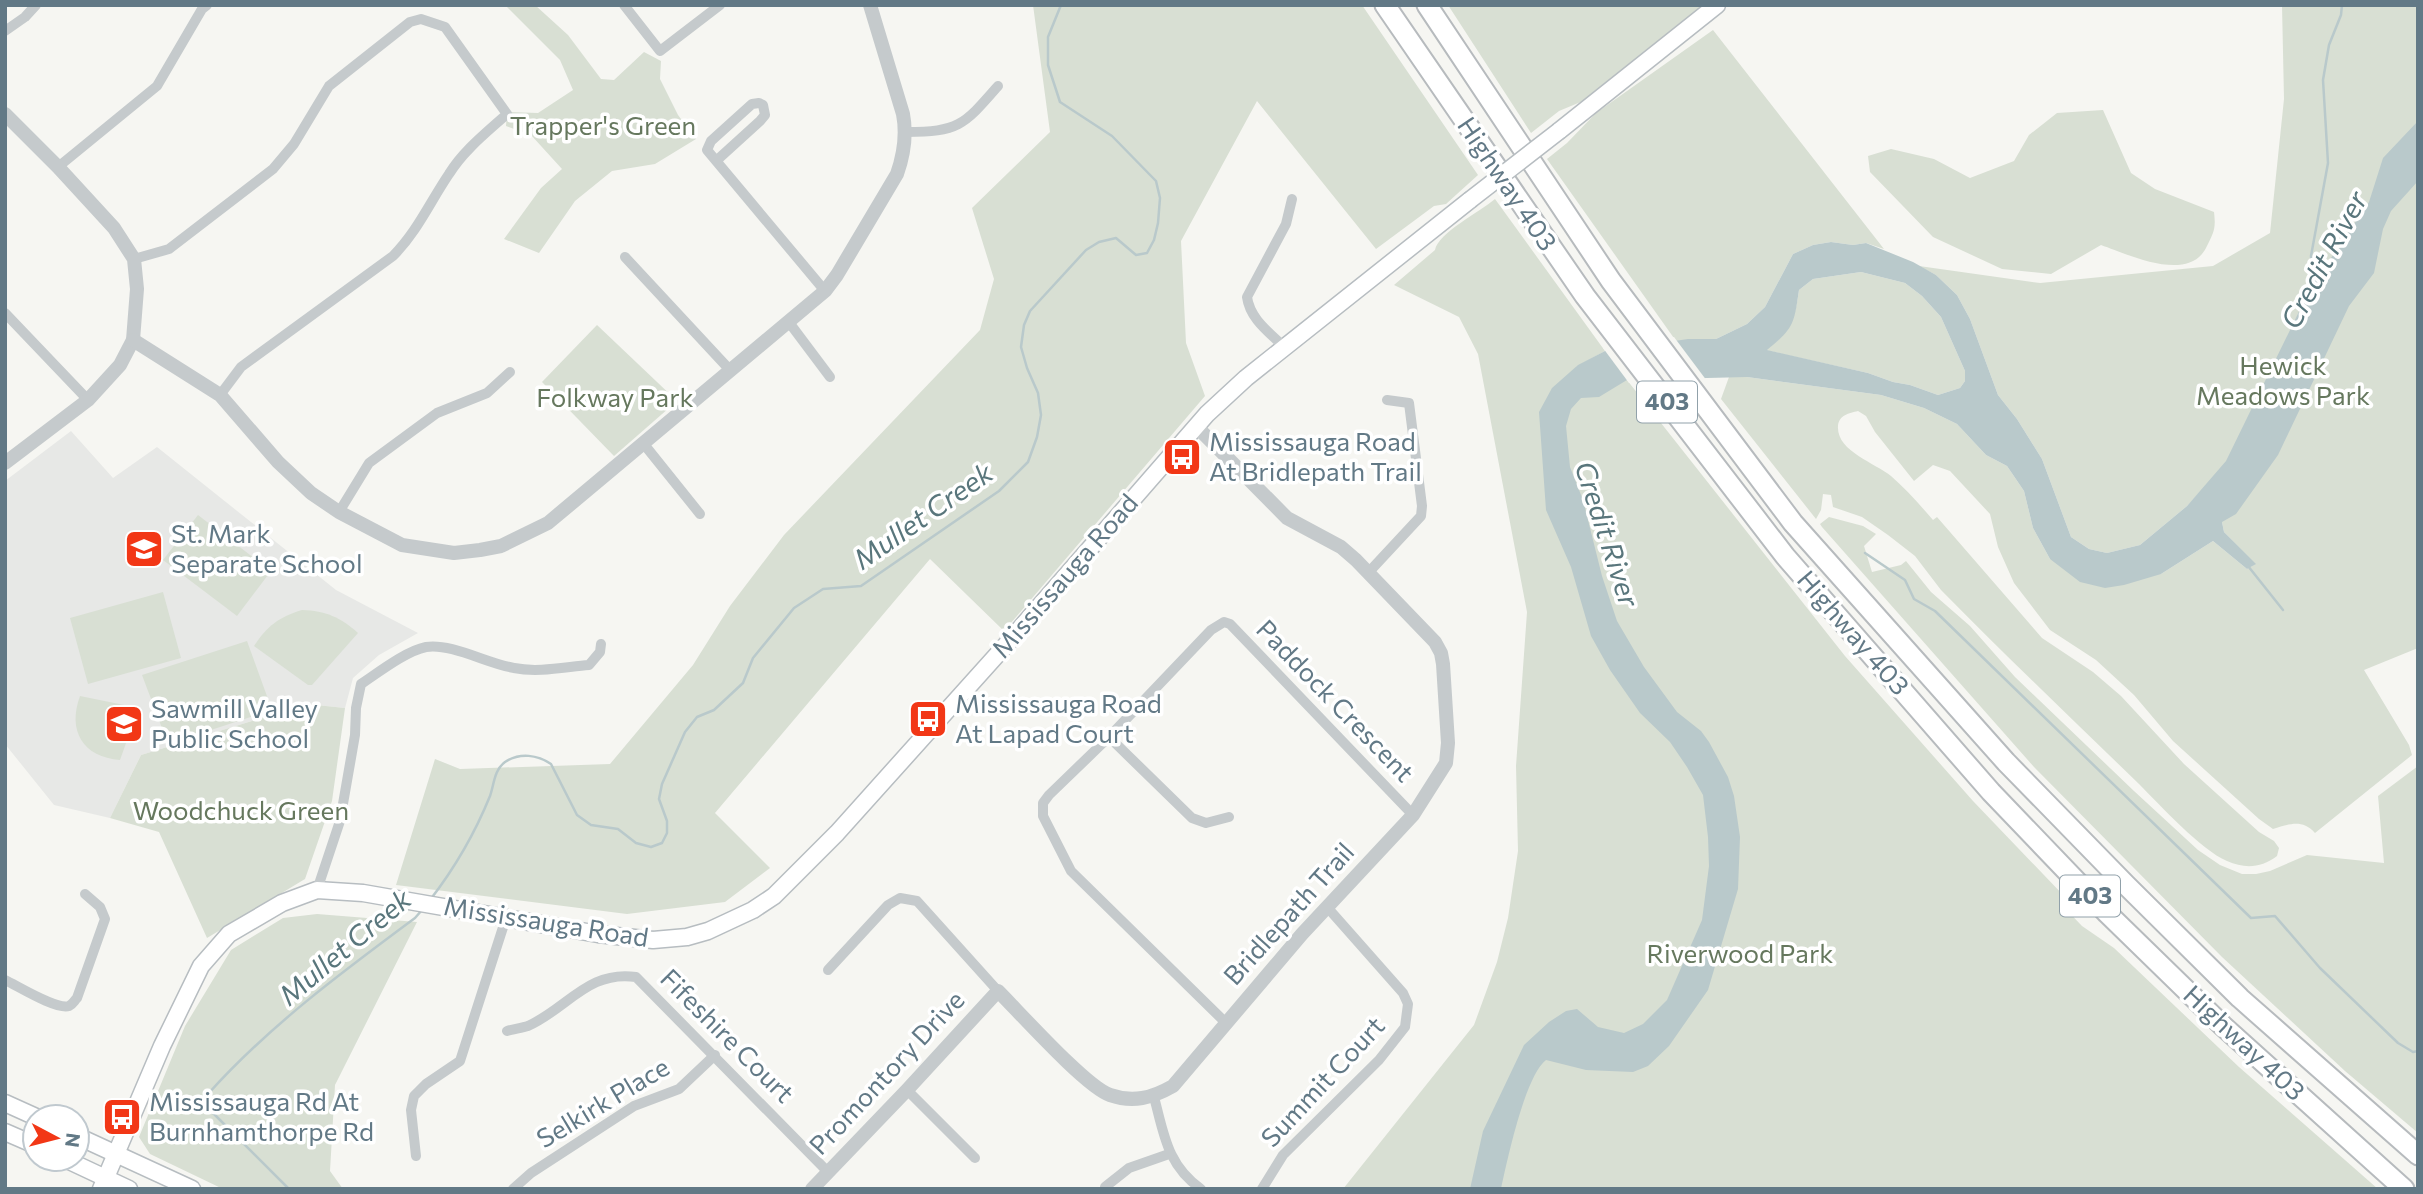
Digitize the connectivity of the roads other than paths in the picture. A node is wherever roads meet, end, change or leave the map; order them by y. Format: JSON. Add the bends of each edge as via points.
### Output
{"nodes":[{"id":1,"x":36,"y":5,"type":"edge"},
{"id":2,"x":207,"y":5,"type":"edge"},
{"id":3,"x":624,"y":5,"type":"edge"},
{"id":4,"x":720,"y":5,"type":"edge"},
{"id":5,"x":870,"y":5,"type":"edge"},
{"id":6,"x":1385,"y":5,"type":"edge"},
{"id":7,"x":1427,"y":5,"type":"edge"},
{"id":8,"x":1717,"y":5,"type":"edge"},
{"id":9,"x":5,"y":31,"type":"edge"},
{"id":10,"x":998,"y":86,"type":"dead end"},
{"id":11,"x":5,"y":114,"type":"edge"},
{"id":12,"x":906,"y":132,"type":"junction"},
{"id":13,"x":716,"y":161,"type":"junction"},
{"id":14,"x":58,"y":167,"type":"junction"},
{"id":15,"x":1292,"y":199,"type":"dead end"},
{"id":16,"x":625,"y":257,"type":"dead end"},
{"id":17,"x":134,"y":259,"type":"junction"},
{"id":18,"x":824,"y":291,"type":"junction"},
{"id":19,"x":5,"y":313,"type":"edge"},
{"id":20,"x":788,"y":321,"type":"junction"},
{"id":21,"x":133,"y":340,"type":"junction"},
{"id":22,"x":1284,"y":347,"type":"junction"},
{"id":23,"x":729,"y":369,"type":"junction"},
{"id":24,"x":510,"y":372,"type":"dead end"},
{"id":25,"x":830,"y":377,"type":"dead end"},
{"id":26,"x":220,"y":395,"type":"junction"},
{"id":27,"x":88,"y":400,"type":"junction"},
{"id":28,"x":1387,"y":400,"type":"dead end"},
{"id":29,"x":1196,"y":426,"type":"junction"},
{"id":30,"x":643,"y":443,"type":"junction"},
{"id":31,"x":5,"y":463,"type":"edge"},
{"id":32,"x":340,"y":512,"type":"junction"},
{"id":33,"x":700,"y":514,"type":"dead end"},
{"id":34,"x":1368,"y":573,"type":"junction"},
{"id":35,"x":601,"y":644,"type":"dead end"},
{"id":36,"x":1109,"y":737,"type":"junction"},
{"id":37,"x":1413,"y":815,"type":"junction"},
{"id":38,"x":1229,"y":817,"type":"dead end"},
{"id":39,"x":317,"y":890,"type":"junction"},
{"id":40,"x":85,"y":894,"type":"dead end"},
{"id":41,"x":1327,"y":907,"type":"junction"},
{"id":42,"x":506,"y":918,"type":"junction"},
{"id":43,"x":828,"y":970,"type":"dead end"},
{"id":44,"x":5,"y":980,"type":"edge"},
{"id":45,"x":998,"y":991,"type":"junction"},
{"id":46,"x":1225,"y":1022,"type":"junction"},
{"id":47,"x":507,"y":1031,"type":"dead end"},
{"id":48,"x":715,"y":1055,"type":"junction"},
{"id":49,"x":907,"y":1090,"type":"junction"},
{"id":50,"x":1154,"y":1097,"type":"junction"},
{"id":51,"x":5,"y":1103,"type":"edge"},
{"id":52,"x":21,"y":1110,"type":"edge"},
{"id":53,"x":91,"y":1142,"type":"edge"},
{"id":54,"x":116,"y":1154,"type":"junction"},
{"id":55,"x":1169,"y":1154,"type":"junction"},
{"id":56,"x":2418,"y":1155,"type":"edge"},
{"id":57,"x":416,"y":1156,"type":"dead end"},
{"id":58,"x":975,"y":1158,"type":"dead end"},
{"id":59,"x":827,"y":1171,"type":"junction"},
{"id":60,"x":88,"y":1173,"type":"edge"},
{"id":61,"x":104,"y":1183,"type":"edge"},
{"id":62,"x":1105,"y":1188,"type":"edge"},
{"id":63,"x":129,"y":1189,"type":"edge"},
{"id":64,"x":192,"y":1189,"type":"edge"},
{"id":65,"x":513,"y":1189,"type":"edge"},
{"id":66,"x":812,"y":1189,"type":"edge"},
{"id":67,"x":1201,"y":1189,"type":"edge"},
{"id":68,"x":1262,"y":1189,"type":"edge"},
{"id":69,"x":2404,"y":1189,"type":"edge"}],
"edges":[{"from":1,"to":9,"type":"street"},
{"from":2,"to":14,"type":"street","via":[[157,86]]},
{"from":3,"to":4,"type":"street","via":[[660,51]]},
{"from":5,"to":12,"type":"street"},
{"from":6,"to":69,"type":"highway","name":"Highway 403","number":"403","via":[[1550,247],[1785,556],[1992,792],[2107,913],[2223,1026]]},
{"from":7,"to":56,"type":"highway","name":"Highway 403","number":"403","via":[[1611,281],[1807,539],[2006,762],[2126,885],[2240,998]]},
{"from":8,"to":22,"type":"main road","name":"Mississauga Road","bridge":true},
{"from":10,"to":12,"type":"street","via":[[957,126]]},
{"from":11,"to":14,"type":"street"},
{"from":12,"to":18,"type":"street","via":[[902,159],[889,191]]},
{"from":13,"to":13,"type":"street","via":[[765,115],[762,105],[752,104],[710,141],[706,150]]},
{"from":13,"to":18,"type":"street"},
{"from":14,"to":17,"type":"street","via":[[114,228]]},
{"from":15,"to":22,"type":"street","via":[[1286,224],[1247,297],[1255,317]]},
{"from":16,"to":23,"type":"street"},
{"from":17,"to":21,"type":"street"},
{"from":17,"to":26,"type":"street","via":[[169,249],[273,169],[294,144],[328,86],[410,22],[421,19],[445,27],[507,114],[472,144],[393,256],[242,367]]},
{"from":18,"to":20,"type":"street"},
{"from":19,"to":27,"type":"street"},
{"from":20,"to":23,"type":"street"},
{"from":20,"to":25,"type":"street"},
{"from":21,"to":26,"type":"street"},
{"from":21,"to":27,"type":"street","via":[[120,365]]},
{"from":22,"to":29,"type":"main road","name":"Mississauga Road"},
{"from":23,"to":30,"type":"street"},
{"from":24,"to":32,"type":"street","via":[[487,393],[437,413],[369,463]]},
{"from":26,"to":32,"type":"street","via":[[296,481]]},
{"from":27,"to":31,"type":"street"},
{"from":28,"to":34,"type":"street","via":[[1409,402],[1421,516]]},
{"from":29,"to":34,"type":"street","name":"Bridlepath Trail","via":[[1287,518],[1341,547]]},
{"from":29,"to":42,"type":"main road","name":"Mississauga Road","via":[[837,832],[753,911],[708,931],[640,940]]},
{"from":30,"to":32,"type":"street","via":[[548,523],[501,546],[454,553],[402,545]]},
{"from":30,"to":33,"type":"street"},
{"from":34,"to":37,"type":"street","name":"Bridlepath Trail","via":[[1441,653],[1446,763]]},
{"from":35,"to":39,"type":"street","via":[[589,665],[543,670],[517,669],[428,646],[361,684],[340,821]]},
{"from":36,"to":37,"type":"street","name":"Paddock Crescent","via":[[1211,630],[1224,622]]},
{"from":36,"to":38,"type":"street","via":[[1192,818],[1206,823]]},
{"from":36,"to":46,"type":"street","name":"Paddock Crescent","via":[[1049,795],[1043,803],[1043,816],[1071,871]]},
{"from":37,"to":41,"type":"street","name":"Bridlepath Trail"},
{"from":39,"to":42,"type":"main road","name":"Mississauga Road","via":[[363,893]]},
{"from":39,"to":54,"type":"main road","name":"Mississauga Road","via":[[247,922],[229,934],[201,966]]},
{"from":40,"to":44,"type":"street","via":[[100,907],[105,919],[71,1005],[52,1003]]},
{"from":41,"to":46,"type":"street","name":"Bridlepath Trail"},
{"from":41,"to":68,"type":"street","name":"Summit Court","via":[[1403,993],[1408,1014],[1405,1027],[1379,1060],[1283,1155]]},
{"from":42,"to":57,"type":"street","via":[[460,1061],[414,1096]]},
{"from":43,"to":45,"type":"street","via":[[888,905],[900,898],[917,901]]},
{"from":45,"to":49,"type":"street","name":"Promontory Drive"},
{"from":45,"to":50,"type":"street","via":[[1107,1095]]},
{"from":46,"to":50,"type":"street","name":"Bridlepath Trail","via":[[1173,1086]]},
{"from":47,"to":48,"type":"street","name":"Fifeshire Court","via":[[529,1026],[601,979],[619,974],[636,977]]},
{"from":48,"to":59,"type":"street","name":"Fifeshire Court"},
{"from":48,"to":65,"type":"street","name":"Selkirk Place","via":[[679,1089],[634,1106]]},
{"from":49,"to":58,"type":"street"},
{"from":49,"to":59,"type":"street","name":"Promontory Drive"},
{"from":50,"to":55,"type":"street"},
{"from":51,"to":52,"type":"main road"},
{"from":53,"to":54,"type":"main road"},
{"from":54,"to":61,"type":"main road","name":"Mississauga Road"},
{"from":54,"to":64,"type":"main road"},
{"from":55,"to":62,"type":"street","via":[[1129,1168]]},
{"from":55,"to":67,"type":"street","via":[[1186,1178]]},
{"from":59,"to":66,"type":"street","name":"Promontory Drive"},
{"from":60,"to":61,"type":"main road"},
{"from":61,"to":63,"type":"main road"}]}
